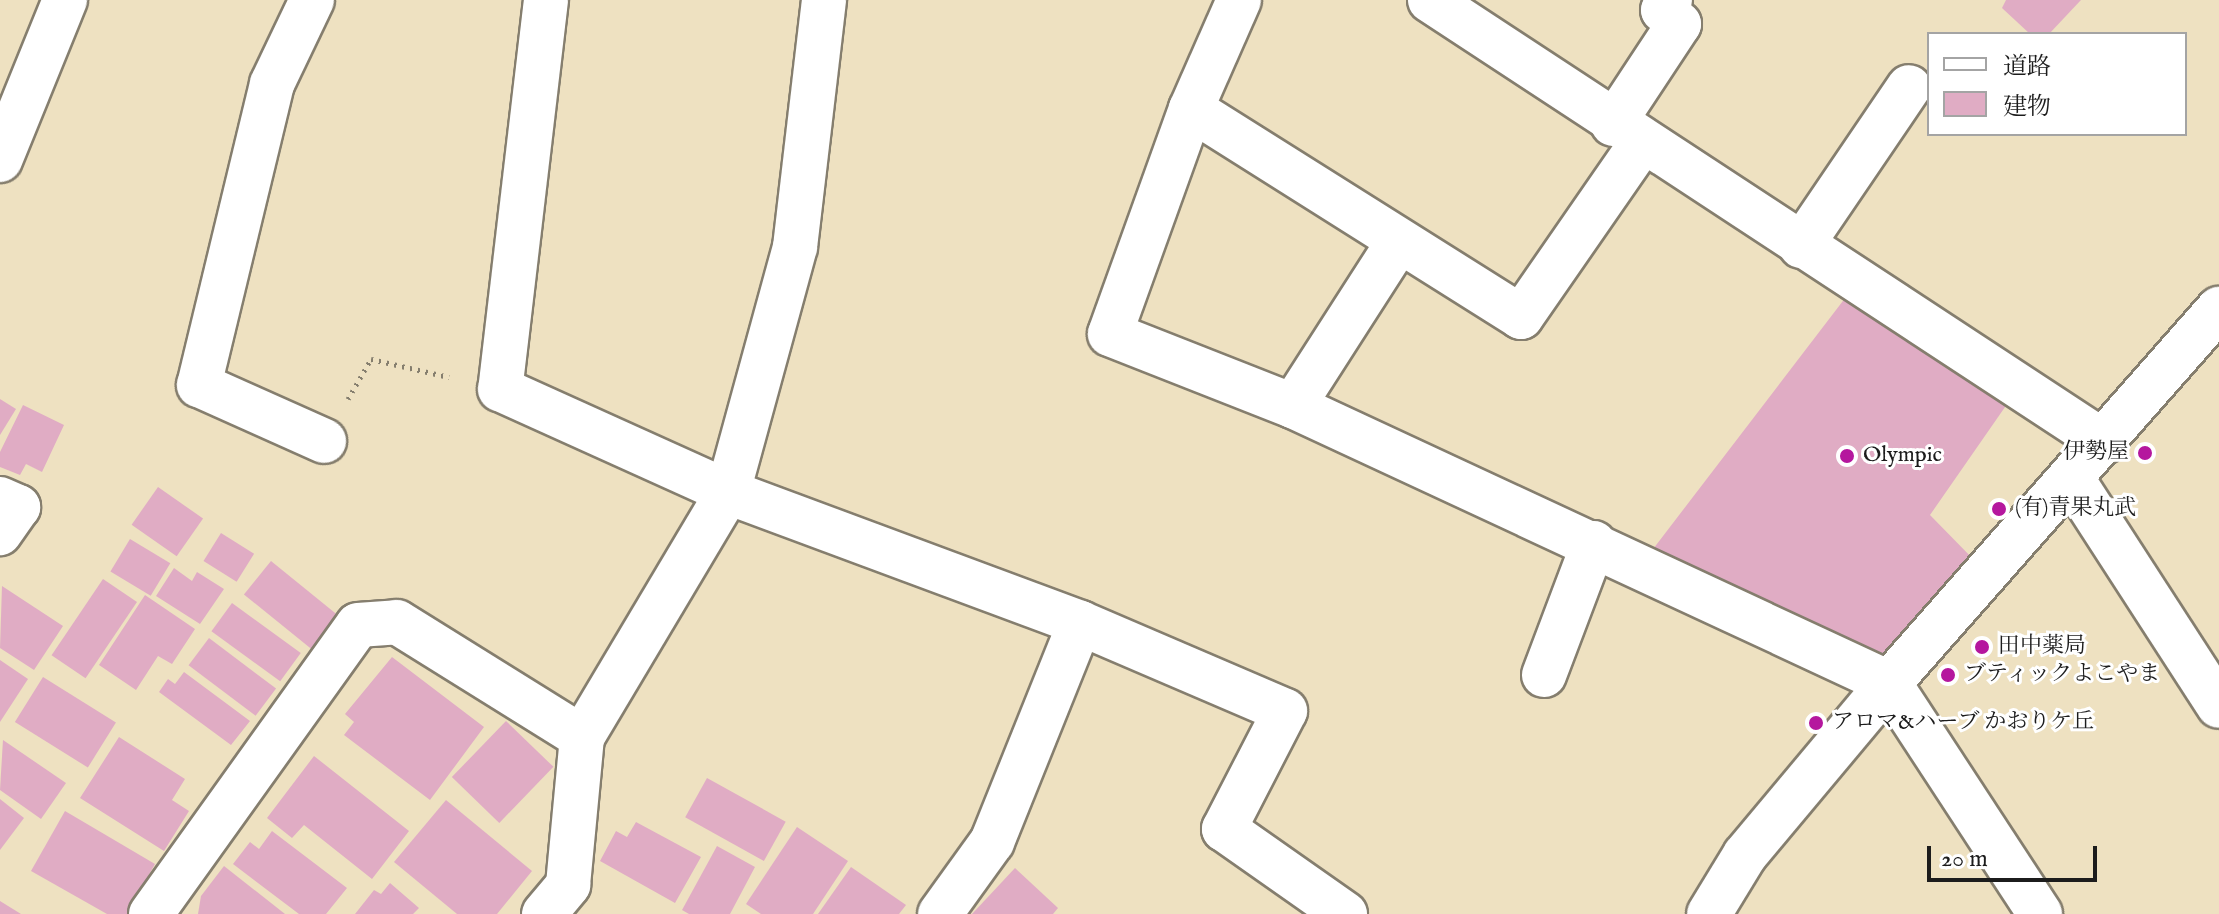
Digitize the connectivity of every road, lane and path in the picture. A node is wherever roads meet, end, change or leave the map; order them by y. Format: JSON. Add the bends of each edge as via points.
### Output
{"nodes":[{"id":1,"x":65,"y":0,"type":"edge"},
{"id":2,"x":312,"y":0,"type":"edge"},
{"id":3,"x":546,"y":0,"type":"edge"},
{"id":4,"x":824,"y":0,"type":"edge"},
{"id":5,"x":1239,"y":0,"type":"edge"},
{"id":6,"x":1430,"y":0,"type":"edge"},
{"id":7,"x":1670,"y":0,"type":"edge"},
{"id":8,"x":1909,"y":87,"type":"dead end"},
{"id":9,"x":1191,"y":109,"type":"junction"},
{"id":10,"x":1628,"y":133,"type":"junction"},
{"id":11,"x":0,"y":160,"type":"edge"},
{"id":12,"x":1399,"y":241,"type":"junction"},
{"id":13,"x":1801,"y":246,"type":"junction"},
{"id":14,"x":2219,"y":309,"type":"edge"},
{"id":15,"x":500,"y":389,"type":"junction"},
{"id":16,"x":1293,"y":406,"type":"junction"},
{"id":17,"x":324,"y":441,"type":"joint"},
{"id":18,"x":2104,"y":442,"type":"junction"},
{"id":19,"x":2072,"y":479,"type":"junction"},
{"id":20,"x":728,"y":492,"type":"junction"},
{"id":21,"x":0,"y":499,"type":"edge"},
{"id":22,"x":0,"y":533,"type":"edge"},
{"id":23,"x":1594,"y":543,"type":"junction"},
{"id":24,"x":1080,"y":623,"type":"junction"},
{"id":25,"x":1544,"y":675,"type":"dead end"},
{"id":26,"x":1889,"y":683,"type":"junction"},
{"id":27,"x":2219,"y":706,"type":"edge"},
{"id":28,"x":582,"y":737,"type":"junction"},
{"id":29,"x":151,"y":914,"type":"edge"},
{"id":30,"x":544,"y":914,"type":"edge"},
{"id":31,"x":940,"y":914,"type":"edge"},
{"id":32,"x":1345,"y":914,"type":"edge"},
{"id":33,"x":1709,"y":914,"type":"edge"},
{"id":34,"x":2040,"y":914,"type":"edge"}],
"edges":[{"from":1,"to":11,"type":"street"},
{"from":2,"to":17,"type":"street","via":[[272,84],[199,385]]},
{"from":3,"to":15,"type":"street"},
{"from":4,"to":20,"type":"street","via":[[795,247]]},
{"from":5,"to":9,"type":"street"},
{"from":6,"to":10,"type":"street"},
{"from":7,"to":10,"type":"street","via":[[1663,10],[1679,24]]},
{"from":8,"to":13,"type":"street"},
{"from":9,"to":12,"type":"street"},
{"from":9,"to":16,"type":"street","via":[[1110,334]]},
{"from":10,"to":12,"type":"street","via":[[1521,317]]},
{"from":10,"to":13,"type":"street"},
{"from":12,"to":16,"type":"street"},
{"from":13,"to":18,"type":"street"},
{"from":14,"to":18,"type":"street"},
{"from":15,"to":17,"type":"path","via":[[371,359]]},
{"from":15,"to":20,"type":"street"},
{"from":16,"to":23,"type":"street"},
{"from":18,"to":19,"type":"street"},
{"from":19,"to":26,"type":"street"},
{"from":19,"to":27,"type":"street"},
{"from":20,"to":24,"type":"street"},
{"from":20,"to":28,"type":"street"},
{"from":21,"to":22,"type":"street","via":[[18,507]]},
{"from":23,"to":25,"type":"street"},
{"from":23,"to":26,"type":"street"},
{"from":24,"to":31,"type":"street","via":[[992,842]]},
{"from":24,"to":32,"type":"street","via":[[1285,711],[1224,829]]},
{"from":26,"to":33,"type":"street","via":[[1745,855]]},
{"from":26,"to":34,"type":"street"},
{"from":28,"to":29,"type":"street","via":[[397,622],[358,625]]},
{"from":28,"to":30,"type":"street","via":[[568,885]]}]}
